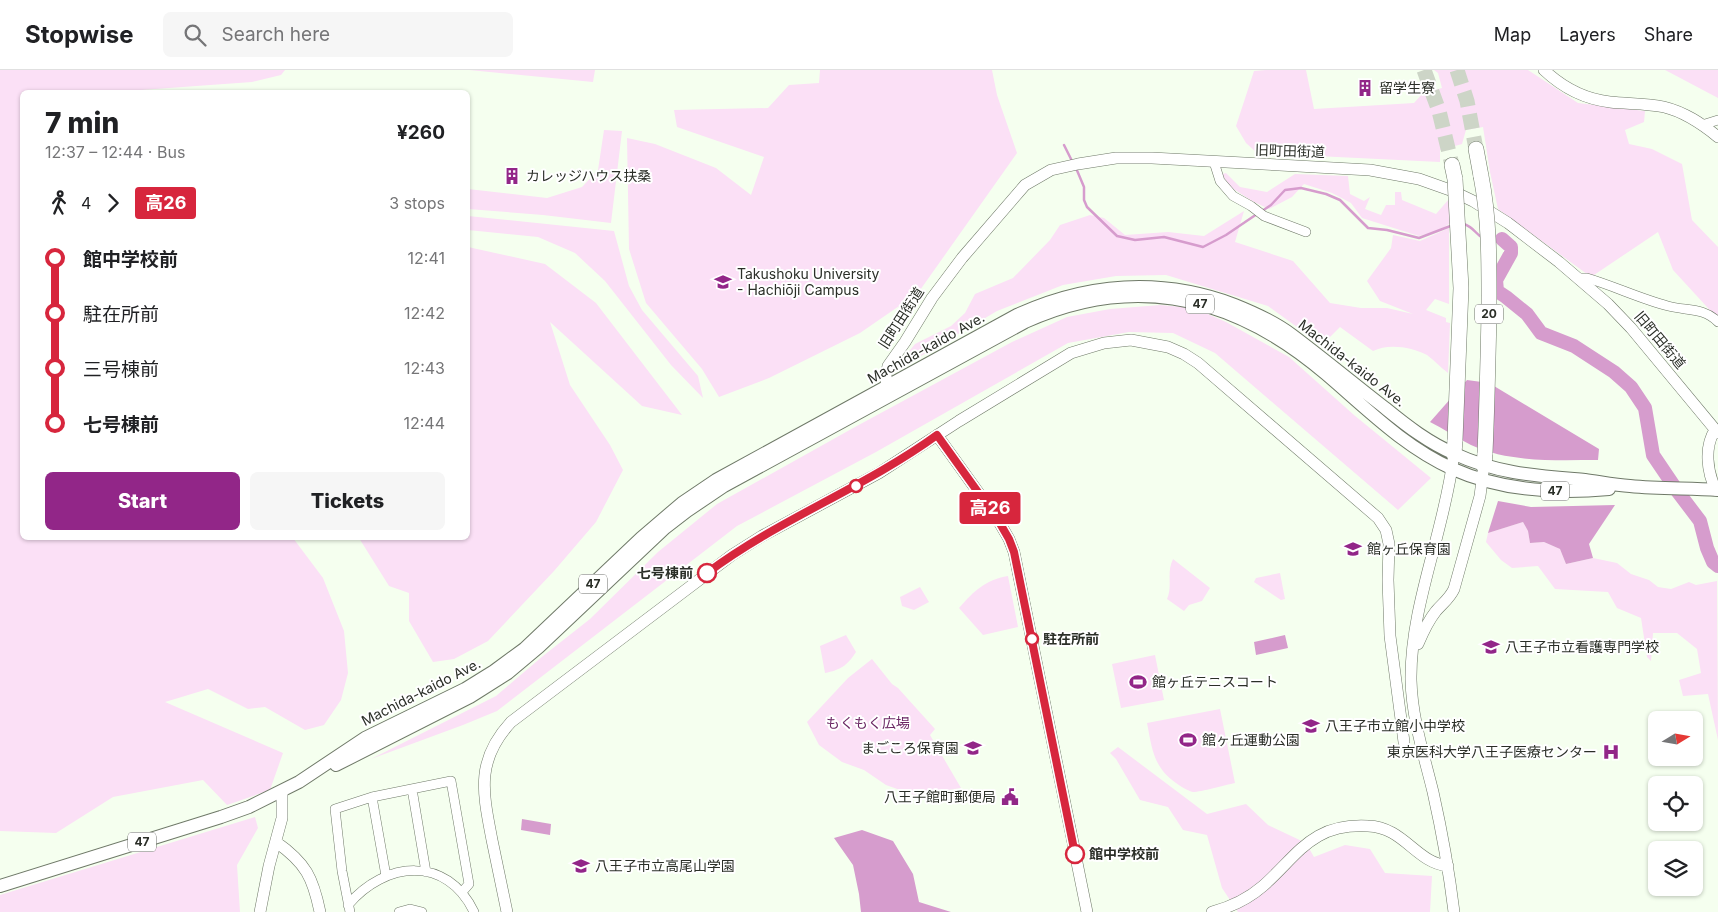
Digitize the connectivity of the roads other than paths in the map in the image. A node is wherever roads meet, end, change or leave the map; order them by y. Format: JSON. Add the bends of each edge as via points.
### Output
{"nodes":[{"id":1,"x":1544,"y":70,"type":"edge"},
{"id":2,"x":1718,"y":120,"type":"edge"},
{"id":3,"x":1702,"y":125,"type":"junction"},
{"id":4,"x":1718,"y":137,"type":"edge"},
{"id":5,"x":1476,"y":149,"type":"tunnel mouth"},
{"id":6,"x":1214,"y":162,"type":"junction"},
{"id":7,"x":1454,"y":172,"type":"tunnel mouth"},
{"id":8,"x":1306,"y":232,"type":"dead end"},
{"id":9,"x":1579,"y":278,"type":"junction"},
{"id":10,"x":1718,"y":322,"type":"edge"},
{"id":11,"x":886,"y":392,"type":"junction"},
{"id":12,"x":1716,"y":431,"type":"edge"},
{"id":13,"x":937,"y":435,"type":"junction"},
{"id":14,"x":1454,"y":454,"type":"junction"},
{"id":15,"x":1483,"y":466,"type":"junction"},
{"id":16,"x":1717,"y":491,"type":"edge"},
{"id":17,"x":1413,"y":654,"type":"junction"},
{"id":18,"x":1404,"y":742,"type":"dead end"},
{"id":19,"x":412,"y":789,"type":"junction"},
{"id":20,"x":282,"y":791,"type":"junction"},
{"id":21,"x":372,"y":797,"type":"junction"},
{"id":22,"x":276,"y":842,"type":"junction"},
{"id":23,"x":1448,"y":866,"type":"junction"},
{"id":24,"x":426,"y":872,"type":"junction"},
{"id":25,"x":386,"y":876,"type":"junction"},
{"id":26,"x":0,"y":886,"type":"edge"},
{"id":27,"x":462,"y":892,"type":"junction"},
{"id":28,"x":349,"y":908,"type":"edge"},
{"id":29,"x":260,"y":912,"type":"edge"},
{"id":30,"x":320,"y":912,"type":"edge"},
{"id":31,"x":399,"y":912,"type":"edge"},
{"id":32,"x":422,"y":912,"type":"edge"},
{"id":33,"x":474,"y":912,"type":"edge"},
{"id":34,"x":507,"y":912,"type":"edge"},
{"id":35,"x":1087,"y":912,"type":"edge"},
{"id":36,"x":1212,"y":912,"type":"edge"},
{"id":37,"x":1454,"y":912,"type":"edge"}],
"edges":[{"from":1,"to":3,"type":"street","via":[[1568,88],[1590,98],[1665,108]]},
{"from":2,"to":3,"type":"street"},
{"from":3,"to":4,"type":"street"},
{"from":5,"to":15,"type":"highway","number":"20","bridge":true,"via":[[1490,254],[1488,391]]},
{"from":6,"to":8,"type":"street","via":[[1220,181],[1233,196],[1264,216]]},
{"from":6,"to":9,"type":"street","name":"旧町田街道","via":[[1362,169],[1419,179],[1457,194],[1495,215]]},
{"from":6,"to":11,"type":"street","name":"旧町田街道","via":[[1102,159],[1062,167],[1037,177],[1021,189],[932,298],[891,360],[886,372]]},
{"from":7,"to":14,"type":"highway","number":"20","bridge":true,"via":[[1461,288]]},
{"from":9,"to":10,"type":"street","via":[[1669,306],[1704,312]]},
{"from":9,"to":12,"type":"street","name":"旧町田街道","via":[[1631,328]]},
{"from":11,"to":14,"type":"main road","name":"Machida-kaido Ave.","number":"47","via":[[1017,315],[1050,302],[1084,292],[1120,287],[1174,289],[1210,296],[1275,324],[1414,431]]},
{"from":11,"to":20,"type":"main road","name":"Machida-kaido Ave.","number":"47","via":[[695,494],[568,614],[510,660],[435,710],[365,738]]},
{"from":12,"to":16,"type":"street","via":[[1710,438],[1708,452],[1711,478]]},
{"from":13,"to":18,"type":"street","via":[[1071,353],[1104,343],[1131,340],[1168,347],[1198,363],[1378,518],[1386,530],[1390,544],[1390,636]]},
{"from":13,"to":34,"type":"street","via":[[879,473],[732,555],[511,722],[492,752],[484,784]]},
{"from":13,"to":35,"type":"street","via":[[998,520],[1014,552]]},
{"from":14,"to":15,"type":"main road","name":"Machida-kaido Ave.","number":"47"},
{"from":14,"to":17,"type":"street","via":[[1421,600]]},
{"from":15,"to":16,"type":"main road","name":"Machida-kaido Ave.","number":"47","via":[[1531,476]]},
{"from":15,"to":17,"type":"street","via":[[1480,496],[1454,589],[1429,621]]},
{"from":17,"to":23,"type":"street","via":[[1411,679],[1416,727]]},
{"from":19,"to":21,"type":"street"},
{"from":19,"to":24,"type":"street"},
{"from":19,"to":27,"type":"street","via":[[451,781],[469,884]]},
{"from":20,"to":22,"type":"street","via":[[282,818]]},
{"from":20,"to":26,"type":"main road","name":"Machida-kaido Ave.","number":"47","via":[[221,817]]},
{"from":21,"to":25,"type":"street"},
{"from":21,"to":28,"type":"street","via":[[335,809]]},
{"from":22,"to":29,"type":"street"},
{"from":22,"to":30,"type":"street","via":[[301,863],[310,876]]},
{"from":23,"to":36,"type":"street","via":[[1434,862],[1385,828],[1356,825],[1332,828],[1301,848],[1253,894]]},
{"from":23,"to":37,"type":"street"},
{"from":24,"to":25,"type":"street","via":[[411,870]]},
{"from":24,"to":27,"type":"street","via":[[448,880]]},
{"from":25,"to":28,"type":"street","via":[[364,889]]},
{"from":27,"to":33,"type":"street"},
{"from":31,"to":32,"type":"street"}]}
